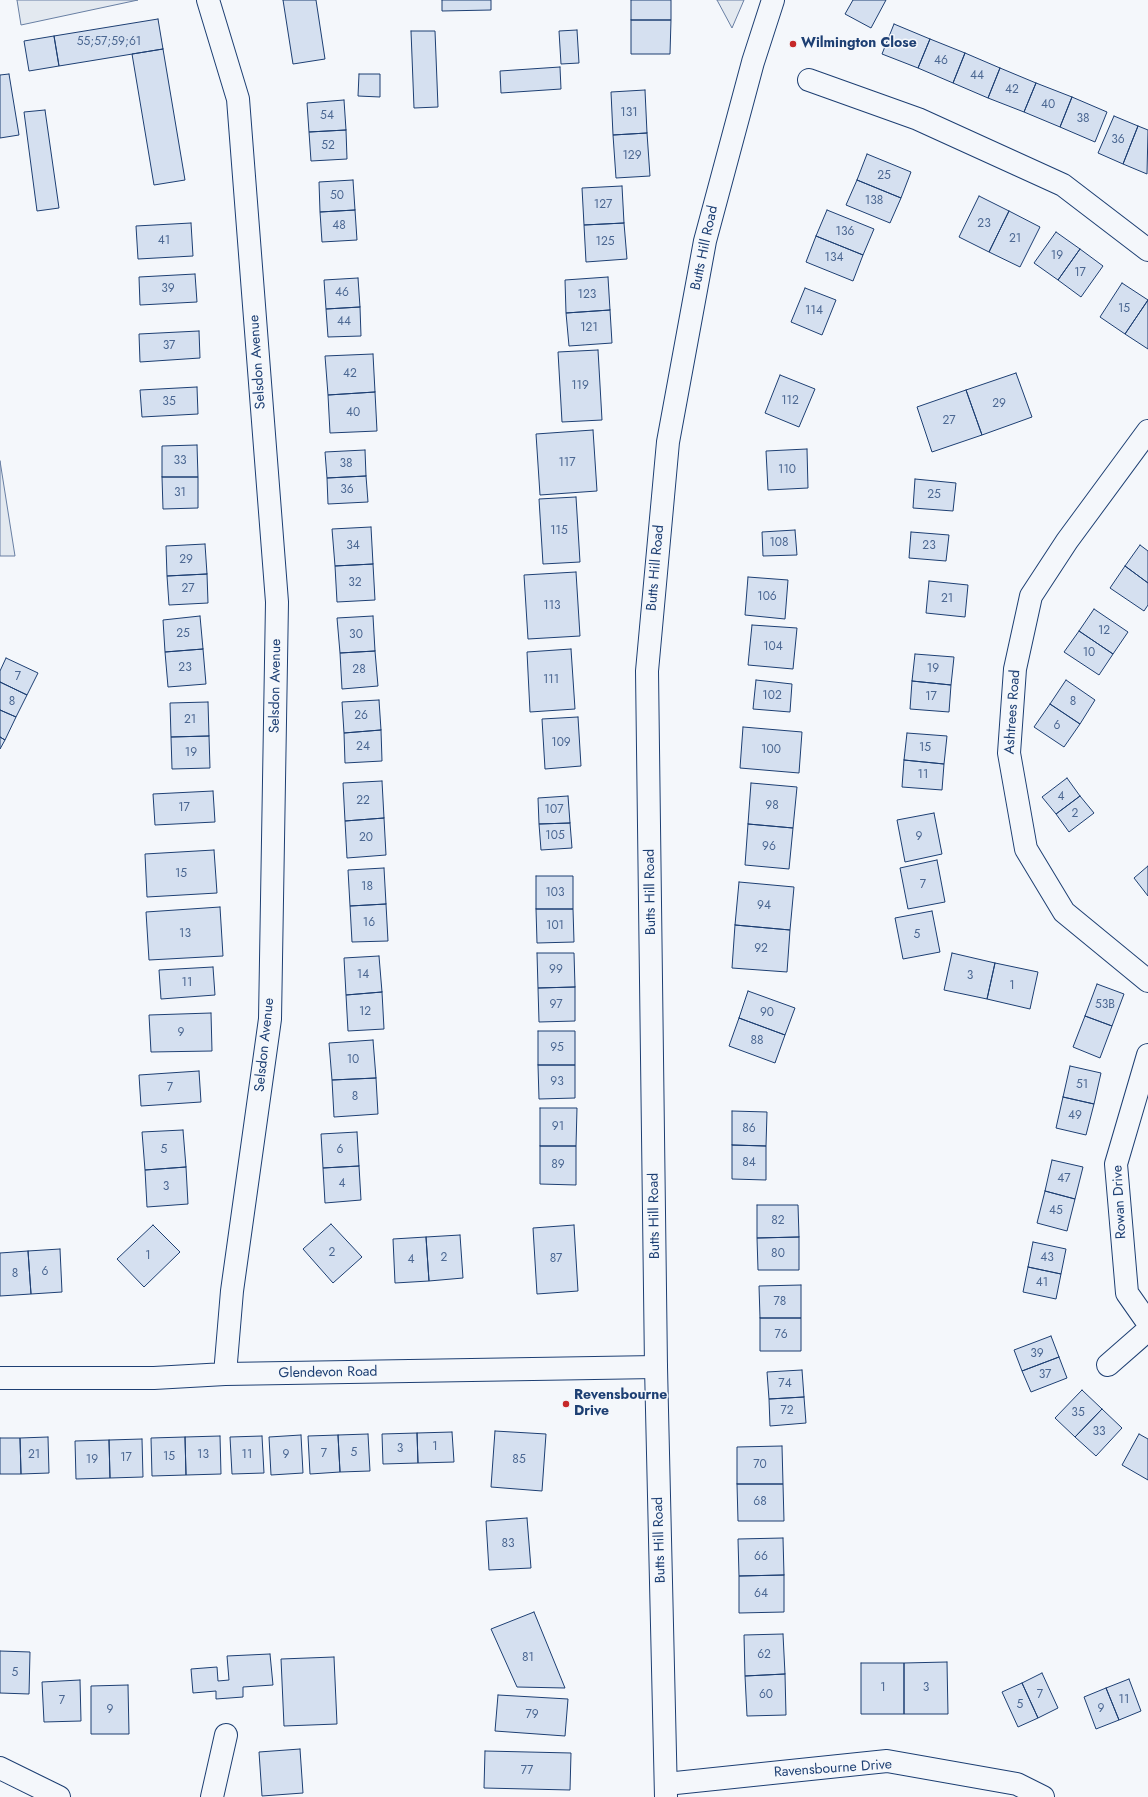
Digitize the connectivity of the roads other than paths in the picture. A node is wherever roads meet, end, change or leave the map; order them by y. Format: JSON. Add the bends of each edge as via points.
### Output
{"nodes":[{"id":1,"x":208,"y":0,"type":"edge"},
{"id":2,"x":773,"y":0,"type":"edge"},
{"id":3,"x":809,"y":80,"type":"dead end"},
{"id":4,"x":1148,"y":250,"type":"edge"},
{"id":5,"x":1148,"y":431,"type":"edge"},
{"id":6,"x":1148,"y":981,"type":"edge"},
{"id":7,"x":1148,"y":1055,"type":"edge"},
{"id":8,"x":1148,"y":1323,"type":"edge"},
{"id":9,"x":1148,"y":1330,"type":"edge"},
{"id":10,"x":1108,"y":1365,"type":"dead end"},
{"id":11,"x":656,"y":1367,"type":"junction"},
{"id":12,"x":225,"y":1374,"type":"junction"},
{"id":13,"x":0,"y":1378,"type":"edge"},
{"id":14,"x":226,"y":1735,"type":"dead end"},
{"id":15,"x":0,"y":1768,"type":"edge"},
{"id":16,"x":666,"y":1791,"type":"edge"},
{"id":17,"x":59,"y":1797,"type":"edge"},
{"id":18,"x":212,"y":1797,"type":"edge"},
{"id":19,"x":1043,"y":1797,"type":"edge"}],
"edges":[{"from":1,"to":12,"type":"street","name":"Selsdon Avenue","via":[[238,99],[277,602],[270,1019],[232,1291]]},
{"from":2,"to":11,"type":"street","name":"Butts Hill Road","via":[[751,70],[703,249],[668,442],[647,671]]},
{"from":3,"to":4,"type":"street","via":[[918,119],[1063,186]]},
{"from":5,"to":6,"type":"street","name":"Ashtrees Road","via":[[1067,541],[1031,596],[1016,669],[1009,753],[1026,849],[1064,912]]},
{"from":7,"to":8,"type":"street","name":"Rowan Drive","via":[[1116,1164],[1127,1293]]},
{"from":9,"to":10,"type":"street"},
{"from":11,"to":12,"type":"street","name":"Glendevon Road"},
{"from":11,"to":16,"type":"street","name":"Butts Hill Road"},
{"from":12,"to":13,"type":"street","name":"Glendevon Road","via":[[154,1378]]},
{"from":14,"to":18,"type":"street"},
{"from":15,"to":17,"type":"street"},
{"from":16,"to":19,"type":"street","name":"Ravensbourne Drive","via":[[887,1761],[1017,1784]]}]}
